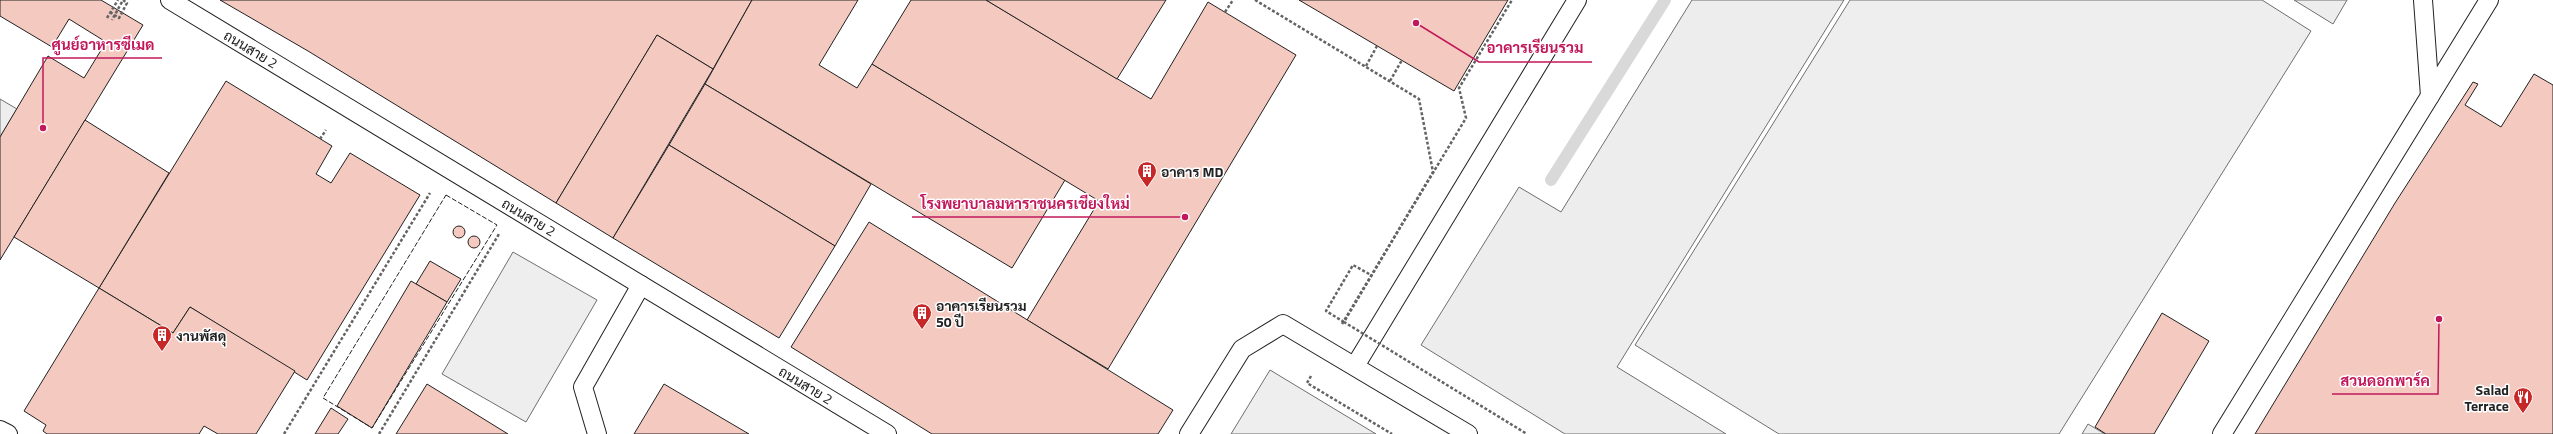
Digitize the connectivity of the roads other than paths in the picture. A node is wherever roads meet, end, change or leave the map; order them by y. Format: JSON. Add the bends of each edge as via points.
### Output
{"nodes":[{"id":1,"x":170,"y":0,"type":"edge"},
{"id":2,"x":1577,"y":0,"type":"edge"},
{"id":3,"x":2423,"y":0,"type":"edge"},
{"id":4,"x":2489,"y":0,"type":"edge"},
{"id":5,"x":2430,"y":96,"type":"junction"},
{"id":6,"x":642,"y":285,"type":"junction"},
{"id":7,"x":1355,"y":366,"type":"junction"},
{"id":8,"x":0,"y":430,"type":"edge"},
{"id":9,"x":8,"y":434,"type":"edge"},
{"id":10,"x":597,"y":434,"type":"edge"},
{"id":11,"x":887,"y":434,"type":"edge"},
{"id":12,"x":1189,"y":434,"type":"edge"},
{"id":13,"x":1468,"y":434,"type":"edge"},
{"id":14,"x":2222,"y":434,"type":"edge"}],
"edges":[{"from":1,"to":6,"type":"lane","name":"ถนนสาย 2"},
{"from":2,"to":7,"type":"lane"},
{"from":3,"to":5,"type":"lane"},
{"from":4,"to":5,"type":"lane"},
{"from":5,"to":14,"type":"lane"},
{"from":6,"to":10,"type":"lane","via":[[583,387]]},
{"from":6,"to":11,"type":"lane","name":"ถนนสาย 2"},
{"from":7,"to":12,"type":"lane","via":[[1283,324],[1242,349]]},
{"from":7,"to":13,"type":"lane"},
{"from":8,"to":9,"type":"lane"}]}
